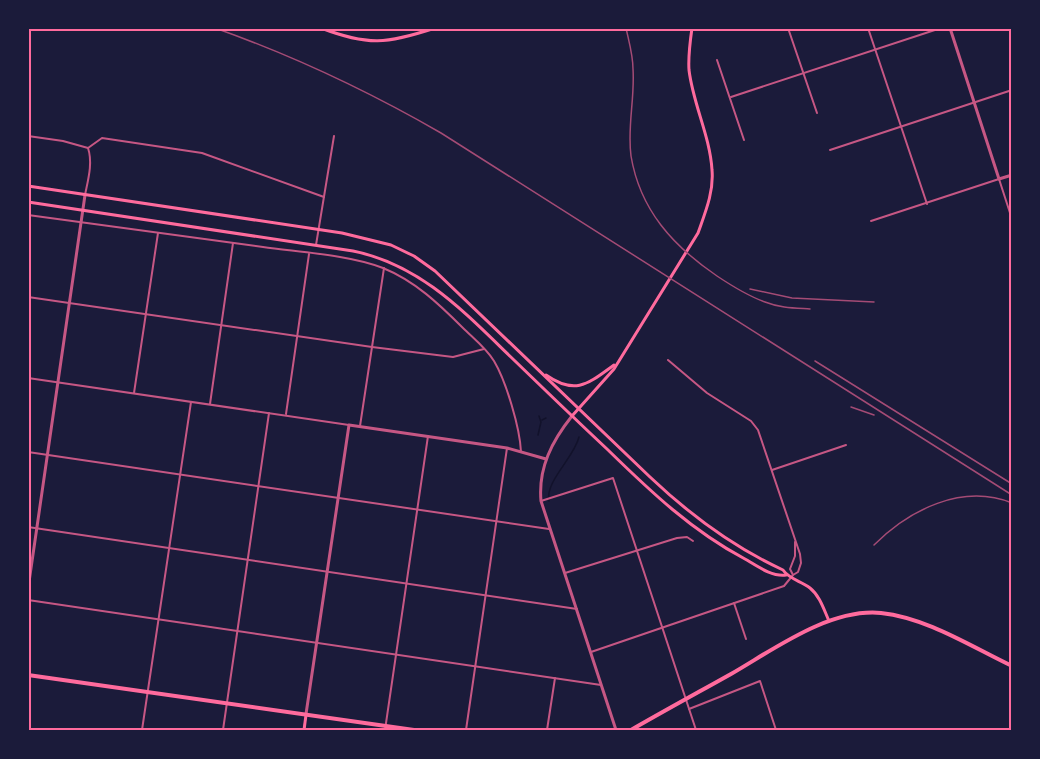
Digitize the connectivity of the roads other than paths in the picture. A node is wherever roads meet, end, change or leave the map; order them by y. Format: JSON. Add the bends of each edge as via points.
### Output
{"nodes":[{"id":1,"x":321,"y":28,"type":"edge"},
{"id":2,"x":435,"y":28,"type":"edge"},
{"id":3,"x":692,"y":28,"type":"edge"},
{"id":4,"x":788,"y":28,"type":"edge"},
{"id":5,"x":868,"y":28,"type":"edge"},
{"id":6,"x":941,"y":28,"type":"edge"},
{"id":7,"x":950,"y":28,"type":"edge"},
{"id":8,"x":875,"y":50,"type":"junction"},
{"id":9,"x":717,"y":60,"type":"dead end"},
{"id":10,"x":804,"y":74,"type":"junction"},
{"id":11,"x":1011,"y":90,"type":"edge"},
{"id":12,"x":731,"y":98,"type":"junction"},
{"id":13,"x":974,"y":103,"type":"junction"},
{"id":14,"x":817,"y":113,"type":"dead end"},
{"id":15,"x":900,"y":127,"type":"junction"},
{"id":16,"x":28,"y":136,"type":"edge"},
{"id":17,"x":334,"y":136,"type":"dead end"},
{"id":18,"x":744,"y":140,"type":"dead end"},
{"id":19,"x":88,"y":148,"type":"junction"},
{"id":20,"x":830,"y":150,"type":"dead end"},
{"id":21,"x":1011,"y":175,"type":"edge"},
{"id":22,"x":999,"y":179,"type":"junction"},
{"id":23,"x":28,"y":186,"type":"edge"},
{"id":24,"x":86,"y":195,"type":"junction"},
{"id":25,"x":324,"y":197,"type":"junction"},
{"id":26,"x":28,"y":202,"type":"edge"},
{"id":27,"x":927,"y":204,"type":"junction"},
{"id":28,"x":84,"y":211,"type":"junction"},
{"id":29,"x":28,"y":215,"type":"edge"},
{"id":30,"x":1011,"y":216,"type":"edge"},
{"id":31,"x":870,"y":221,"type":"dead end"},
{"id":32,"x":82,"y":222,"type":"junction"},
{"id":33,"x":318,"y":230,"type":"junction"},
{"id":34,"x":158,"y":233,"type":"junction"},
{"id":35,"x":233,"y":243,"type":"junction"},
{"id":36,"x":316,"y":245,"type":"junction"},
{"id":37,"x":309,"y":254,"type":"junction"},
{"id":38,"x":384,"y":268,"type":"junction"},
{"id":39,"x":28,"y":297,"type":"edge"},
{"id":40,"x":70,"y":303,"type":"junction"},
{"id":41,"x":146,"y":314,"type":"junction"},
{"id":42,"x":221,"y":325,"type":"junction"},
{"id":43,"x":297,"y":336,"type":"junction"},
{"id":44,"x":372,"y":347,"type":"junction"},
{"id":45,"x":484,"y":349,"type":"junction"},
{"id":46,"x":668,"y":360,"type":"dead end"},
{"id":47,"x":618,"y":362,"type":"junction"},
{"id":48,"x":538,"y":369,"type":"junction"},
{"id":49,"x":28,"y":378,"type":"edge"},
{"id":50,"x":58,"y":382,"type":"junction"},
{"id":51,"x":134,"y":393,"type":"junction"},
{"id":52,"x":191,"y":402,"type":"junction"},
{"id":53,"x":210,"y":405,"type":"junction"},
{"id":54,"x":579,"y":409,"type":"junction"},
{"id":55,"x":269,"y":413,"type":"junction"},
{"id":56,"x":285,"y":416,"type":"junction"},
{"id":57,"x":572,"y":416,"type":"junction"},
{"id":58,"x":349,"y":425,"type":"junction"},
{"id":59,"x":360,"y":427,"type":"junction"},
{"id":60,"x":428,"y":436,"type":"junction"},
{"id":61,"x":846,"y":445,"type":"dead end"},
{"id":62,"x":507,"y":448,"type":"junction"},
{"id":63,"x":28,"y":452,"type":"edge"},
{"id":64,"x":521,"y":452,"type":"junction"},
{"id":65,"x":48,"y":455,"type":"junction"},
{"id":66,"x":546,"y":459,"type":"junction"},
{"id":67,"x":772,"y":470,"type":"junction"},
{"id":68,"x":180,"y":475,"type":"junction"},
{"id":69,"x":258,"y":486,"type":"junction"},
{"id":70,"x":338,"y":498,"type":"junction"},
{"id":71,"x":541,"y":501,"type":"junction"},
{"id":72,"x":417,"y":510,"type":"junction"},
{"id":73,"x":497,"y":521,"type":"junction"},
{"id":74,"x":28,"y":527,"type":"edge"},
{"id":75,"x":37,"y":528,"type":"junction"},
{"id":76,"x":549,"y":529,"type":"junction"},
{"id":77,"x":795,"y":540,"type":"junction"},
{"id":78,"x":693,"y":541,"type":"dead end"},
{"id":79,"x":169,"y":548,"type":"junction"},
{"id":80,"x":637,"y":550,"type":"junction"},
{"id":81,"x":248,"y":560,"type":"junction"},
{"id":82,"x":328,"y":572,"type":"junction"},
{"id":83,"x":565,"y":574,"type":"junction"},
{"id":84,"x":786,"y":575,"type":"junction"},
{"id":85,"x":792,"y":576,"type":"junction"},
{"id":86,"x":407,"y":583,"type":"junction"},
{"id":87,"x":28,"y":589,"type":"edge"},
{"id":88,"x":486,"y":595,"type":"junction"},
{"id":89,"x":28,"y":600,"type":"edge"},
{"id":90,"x":734,"y":603,"type":"junction"},
{"id":91,"x":577,"y":609,"type":"junction"},
{"id":92,"x":159,"y":619,"type":"junction"},
{"id":93,"x":829,"y":621,"type":"junction"},
{"id":94,"x":662,"y":627,"type":"junction"},
{"id":95,"x":238,"y":631,"type":"junction"},
{"id":96,"x":746,"y":639,"type":"dead end"},
{"id":97,"x":318,"y":643,"type":"junction"},
{"id":98,"x":591,"y":652,"type":"junction"},
{"id":99,"x":396,"y":654,"type":"junction"},
{"id":100,"x":476,"y":666,"type":"junction"},
{"id":101,"x":1011,"y":666,"type":"edge"},
{"id":102,"x":28,"y":675,"type":"edge"},
{"id":103,"x":555,"y":678,"type":"junction"},
{"id":104,"x":601,"y":685,"type":"junction"},
{"id":105,"x":148,"y":692,"type":"junction"},
{"id":106,"x":687,"y":699,"type":"junction"},
{"id":107,"x":227,"y":703,"type":"junction"},
{"id":108,"x":690,"y":709,"type":"junction"},
{"id":109,"x":306,"y":714,"type":"junction"},
{"id":110,"x":386,"y":728,"type":"edge"},
{"id":111,"x":142,"y":730,"type":"edge"},
{"id":112,"x":224,"y":730,"type":"edge"},
{"id":113,"x":304,"y":730,"type":"edge"},
{"id":114,"x":414,"y":730,"type":"edge"},
{"id":115,"x":466,"y":730,"type":"edge"},
{"id":116,"x":547,"y":730,"type":"edge"},
{"id":117,"x":616,"y":730,"type":"edge"},
{"id":118,"x":631,"y":730,"type":"edge"},
{"id":119,"x":696,"y":730,"type":"edge"},
{"id":120,"x":776,"y":730,"type":"edge"}],
"edges":[{"from":1,"to":2,"type":"main road","via":[[353,39],[382,42]]},
{"from":3,"to":47,"type":"main road","via":[[689,70],[709,149],[709,200],[698,233]]},
{"from":4,"to":10,"type":"street"},
{"from":5,"to":8,"type":"street"},
{"from":6,"to":8,"type":"street"},
{"from":7,"to":13,"type":"street"},
{"from":8,"to":10,"type":"street"},
{"from":8,"to":15,"type":"street"},
{"from":9,"to":12,"type":"street"},
{"from":10,"to":12,"type":"street"},
{"from":10,"to":14,"type":"street"},
{"from":11,"to":13,"type":"street"},
{"from":12,"to":18,"type":"street"},
{"from":13,"to":15,"type":"street"},
{"from":13,"to":22,"type":"street"},
{"from":15,"to":20,"type":"street"},
{"from":15,"to":27,"type":"street"},
{"from":16,"to":19,"type":"street"},
{"from":17,"to":25,"type":"street"},
{"from":19,"to":24,"type":"street"},
{"from":19,"to":25,"type":"street","via":[[102,138],[202,153]]},
{"from":21,"to":22,"type":"street"},
{"from":22,"to":27,"type":"street"},
{"from":22,"to":30,"type":"street"},
{"from":23,"to":24,"type":"main road"},
{"from":24,"to":28,"type":"street"},
{"from":24,"to":33,"type":"main road"},
{"from":25,"to":33,"type":"street"},
{"from":26,"to":28,"type":"main road"},
{"from":27,"to":31,"type":"street"},
{"from":28,"to":32,"type":"street"},
{"from":28,"to":36,"type":"main road"},
{"from":29,"to":32,"type":"street"},
{"from":32,"to":34,"type":"street"},
{"from":32,"to":40,"type":"street"},
{"from":33,"to":36,"type":"street"},
{"from":33,"to":48,"type":"main road","via":[[384,243],[414,256],[446,280]]},
{"from":34,"to":35,"type":"street"},
{"from":34,"to":41,"type":"street"},
{"from":35,"to":37,"type":"street"},
{"from":35,"to":42,"type":"street"},
{"from":36,"to":57,"type":"main road","via":[[379,257],[417,276],[470,318]]},
{"from":37,"to":38,"type":"street"},
{"from":37,"to":43,"type":"street"},
{"from":38,"to":44,"type":"street"},
{"from":38,"to":45,"type":"street","via":[[432,298]]},
{"from":39,"to":40,"type":"street"},
{"from":40,"to":41,"type":"street"},
{"from":40,"to":50,"type":"street"},
{"from":41,"to":42,"type":"street"},
{"from":41,"to":51,"type":"street"},
{"from":42,"to":43,"type":"street"},
{"from":42,"to":53,"type":"street"},
{"from":43,"to":44,"type":"street"},
{"from":43,"to":56,"type":"street"},
{"from":44,"to":45,"type":"street","via":[[453,357]]},
{"from":44,"to":59,"type":"street"},
{"from":45,"to":64,"type":"street","via":[[501,375],[520,436]]},
{"from":46,"to":67,"type":"street","via":[[707,393],[751,421],[760,433]]},
{"from":47,"to":48,"type":"main road","via":[[577,387],[558,383]]},
{"from":47,"to":54,"type":"main road"},
{"from":48,"to":54,"type":"main road"},
{"from":49,"to":50,"type":"street"},
{"from":50,"to":51,"type":"street"},
{"from":50,"to":65,"type":"street"},
{"from":51,"to":52,"type":"street"},
{"from":52,"to":53,"type":"street"},
{"from":52,"to":68,"type":"street"},
{"from":53,"to":55,"type":"street"},
{"from":54,"to":57,"type":"main road"},
{"from":54,"to":84,"type":"main road","via":[[693,514]]},
{"from":55,"to":56,"type":"street"},
{"from":55,"to":69,"type":"street"},
{"from":56,"to":58,"type":"street"},
{"from":57,"to":66,"type":"street"},
{"from":57,"to":84,"type":"main road","via":[[688,523],[741,557],[779,576]]},
{"from":58,"to":59,"type":"street"},
{"from":58,"to":70,"type":"street"},
{"from":59,"to":60,"type":"street"},
{"from":60,"to":62,"type":"street"},
{"from":60,"to":72,"type":"street"},
{"from":61,"to":67,"type":"street"},
{"from":62,"to":64,"type":"street"},
{"from":62,"to":73,"type":"street"},
{"from":63,"to":65,"type":"street"},
{"from":64,"to":66,"type":"street"},
{"from":65,"to":68,"type":"street"},
{"from":65,"to":75,"type":"street"},
{"from":66,"to":71,"type":"street"},
{"from":67,"to":77,"type":"street"},
{"from":68,"to":69,"type":"street"},
{"from":68,"to":79,"type":"street"},
{"from":69,"to":70,"type":"street"},
{"from":69,"to":81,"type":"street"},
{"from":70,"to":72,"type":"street"},
{"from":70,"to":82,"type":"street"},
{"from":71,"to":76,"type":"street"},
{"from":71,"to":80,"type":"street","via":[[613,478]]},
{"from":72,"to":73,"type":"street"},
{"from":72,"to":86,"type":"street"},
{"from":73,"to":76,"type":"street"},
{"from":73,"to":88,"type":"street"},
{"from":74,"to":75,"type":"street"},
{"from":75,"to":79,"type":"street"},
{"from":75,"to":87,"type":"street"},
{"from":76,"to":83,"type":"street"},
{"from":77,"to":85,"type":"street"},
{"from":77,"to":85,"type":"street","via":[[801,563]]},
{"from":78,"to":80,"type":"street","via":[[683,536]]},
{"from":79,"to":81,"type":"street"},
{"from":79,"to":92,"type":"street"},
{"from":80,"to":83,"type":"street"},
{"from":80,"to":94,"type":"street"},
{"from":81,"to":82,"type":"street"},
{"from":81,"to":95,"type":"street"},
{"from":82,"to":86,"type":"street"},
{"from":82,"to":97,"type":"street"},
{"from":83,"to":91,"type":"street"},
{"from":84,"to":85,"type":"main road"},
{"from":85,"to":90,"type":"street","via":[[781,587]]},
{"from":85,"to":93,"type":"main road","via":[[814,592]]},
{"from":86,"to":88,"type":"street"},
{"from":86,"to":99,"type":"street"},
{"from":88,"to":91,"type":"street"},
{"from":88,"to":100,"type":"street"},
{"from":89,"to":92,"type":"street"},
{"from":90,"to":94,"type":"street"},
{"from":90,"to":96,"type":"street"},
{"from":91,"to":98,"type":"street"},
{"from":92,"to":95,"type":"street"},
{"from":92,"to":105,"type":"street"},
{"from":93,"to":101,"type":"main road","via":[[866,613],[898,616]]},
{"from":93,"to":106,"type":"main road"},
{"from":94,"to":98,"type":"street"},
{"from":94,"to":106,"type":"street"},
{"from":95,"to":97,"type":"street"},
{"from":95,"to":107,"type":"street"},
{"from":97,"to":99,"type":"street"},
{"from":97,"to":109,"type":"street"},
{"from":98,"to":104,"type":"street"},
{"from":99,"to":100,"type":"street"},
{"from":99,"to":110,"type":"street"},
{"from":100,"to":103,"type":"street"},
{"from":100,"to":115,"type":"street"},
{"from":102,"to":105,"type":"main road"},
{"from":103,"to":104,"type":"street"},
{"from":103,"to":116,"type":"street"},
{"from":104,"to":117,"type":"street"},
{"from":105,"to":107,"type":"main road"},
{"from":105,"to":111,"type":"street"},
{"from":106,"to":108,"type":"street"},
{"from":106,"to":118,"type":"main road"},
{"from":107,"to":109,"type":"main road"},
{"from":107,"to":112,"type":"street"},
{"from":108,"to":119,"type":"street"},
{"from":108,"to":120,"type":"street","via":[[760,681]]},
{"from":109,"to":110,"type":"main road"},
{"from":109,"to":113,"type":"main road"},
{"from":110,"to":114,"type":"main road"}]}
